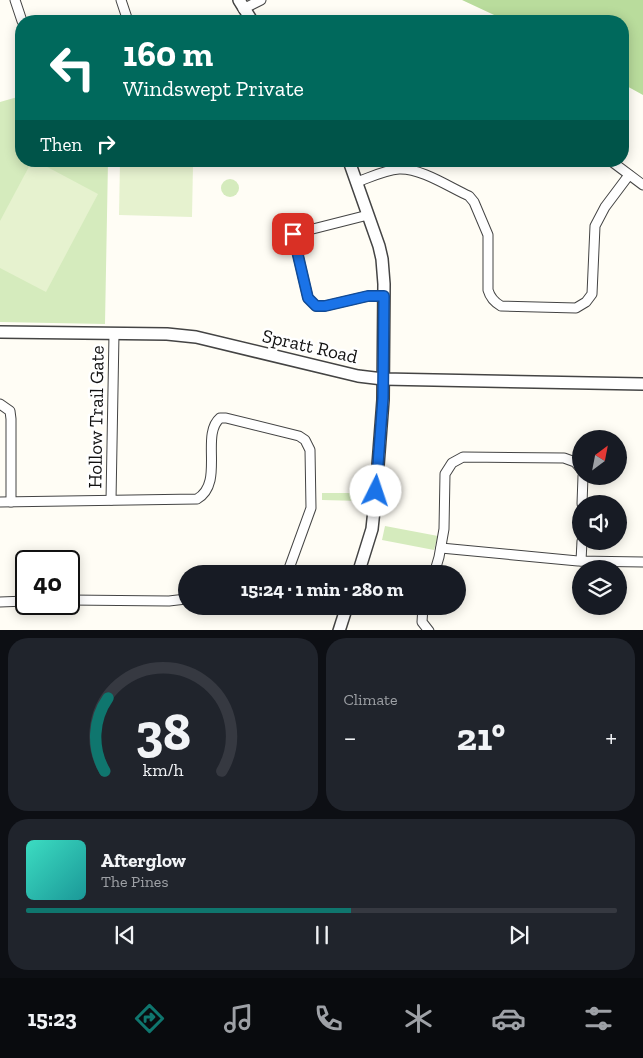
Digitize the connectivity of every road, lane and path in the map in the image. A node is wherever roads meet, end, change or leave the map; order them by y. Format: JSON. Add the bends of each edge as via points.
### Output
{"nodes":[{"id":1,"x":15,"y":0,"type":"edge"},
{"id":2,"x":121,"y":0,"type":"edge"},
{"id":3,"x":261,"y":0,"type":"edge"},
{"id":4,"x":241,"y":4,"type":"edge"},
{"id":5,"x":20,"y":15,"type":"edge"},
{"id":6,"x":126,"y":15,"type":"edge"},
{"id":7,"x":248,"y":15,"type":"edge"},
{"id":8,"x":351,"y":167,"type":"edge"},
{"id":9,"x":620,"y":167,"type":"edge"},
{"id":10,"x":630,"y":175,"type":"junction"},
{"id":11,"x":357,"y":182,"type":"junction"},
{"id":12,"x":643,"y":185,"type":"edge"},
{"id":13,"x":368,"y":215,"type":"junction"},
{"id":14,"x":384,"y":296,"type":"junction"},
{"id":15,"x":0,"y":332,"type":"edge"},
{"id":16,"x":114,"y":334,"type":"junction"},
{"id":17,"x":383,"y":379,"type":"junction"},
{"id":18,"x":643,"y":384,"type":"edge"},
{"id":19,"x":0,"y":404,"type":"edge"},
{"id":20,"x":572,"y":461,"type":"edge"},
{"id":21,"x":111,"y":500,"type":"junction"},
{"id":22,"x":0,"y":502,"type":"edge"},
{"id":23,"x":11,"y":502,"type":"junction"},
{"id":24,"x":441,"y":548,"type":"junction"},
{"id":25,"x":572,"y":560,"type":"edge"},
{"id":26,"x":627,"y":562,"type":"edge"},
{"id":27,"x":643,"y":562,"type":"edge"},
{"id":28,"x":291,"y":565,"type":"edge"},
{"id":29,"x":361,"y":565,"type":"edge"},
{"id":30,"x":436,"y":565,"type":"edge"},
{"id":31,"x":80,"y":600,"type":"edge"},
{"id":32,"x":15,"y":601,"type":"edge"},
{"id":33,"x":178,"y":601,"type":"edge"},
{"id":34,"x":0,"y":602,"type":"edge"},
{"id":35,"x":344,"y":615,"type":"edge"},
{"id":36,"x":422,"y":615,"type":"edge"},
{"id":37,"x":339,"y":630,"type":"edge"},
{"id":38,"x":429,"y":630,"type":"edge"}],
"edges":[{"from":1,"to":5,"type":"street"},
{"from":2,"to":6,"type":"street"},
{"from":3,"to":4,"type":"street"},
{"from":4,"to":7,"type":"street"},
{"from":8,"to":11,"type":"street"},
{"from":9,"to":10,"type":"street"},
{"from":10,"to":11,"type":"street","via":[[599,217],[594,233],[592,294],[576,308],[501,306],[496,303],[488,290],[488,235],[469,196],[424,174],[408,170],[386,172]]},
{"from":10,"to":12,"type":"street"},
{"from":11,"to":13,"type":"street"},
{"from":13,"to":14,"type":"street","via":[[382,259]]},
{"from":13,"to":14,"type":"street","via":[[293,234],[308,298],[316,306]]},
{"from":14,"to":17,"type":"street"},
{"from":15,"to":16,"type":"street","name":"Spratt Road"},
{"from":16,"to":17,"type":"street","name":"Spratt Road","via":[[196,337],[358,376]]},
{"from":16,"to":21,"type":"street","name":"Hollow Trail Gate"},
{"from":17,"to":18,"type":"street","name":"Spratt Road"},
{"from":17,"to":29,"type":"street","via":[[372,529]]},
{"from":19,"to":23,"type":"street","via":[[10,412],[11,419]]},
{"from":20,"to":24,"type":"street","via":[[564,458],[458,458],[445,474]]},
{"from":21,"to":23,"type":"street"},
{"from":21,"to":28,"type":"street","via":[[163,501],[202,496],[210,484],[213,426],[220,418],[299,436],[310,450],[310,508]]},
{"from":22,"to":23,"type":"street"},
{"from":24,"to":25,"type":"street"},
{"from":24,"to":30,"type":"street"},
{"from":26,"to":27,"type":"street"},
{"from":31,"to":33,"type":"street"},
{"from":32,"to":34,"type":"street"},
{"from":35,"to":37,"type":"street"},
{"from":36,"to":38,"type":"street","via":[[422,622]]}]}
